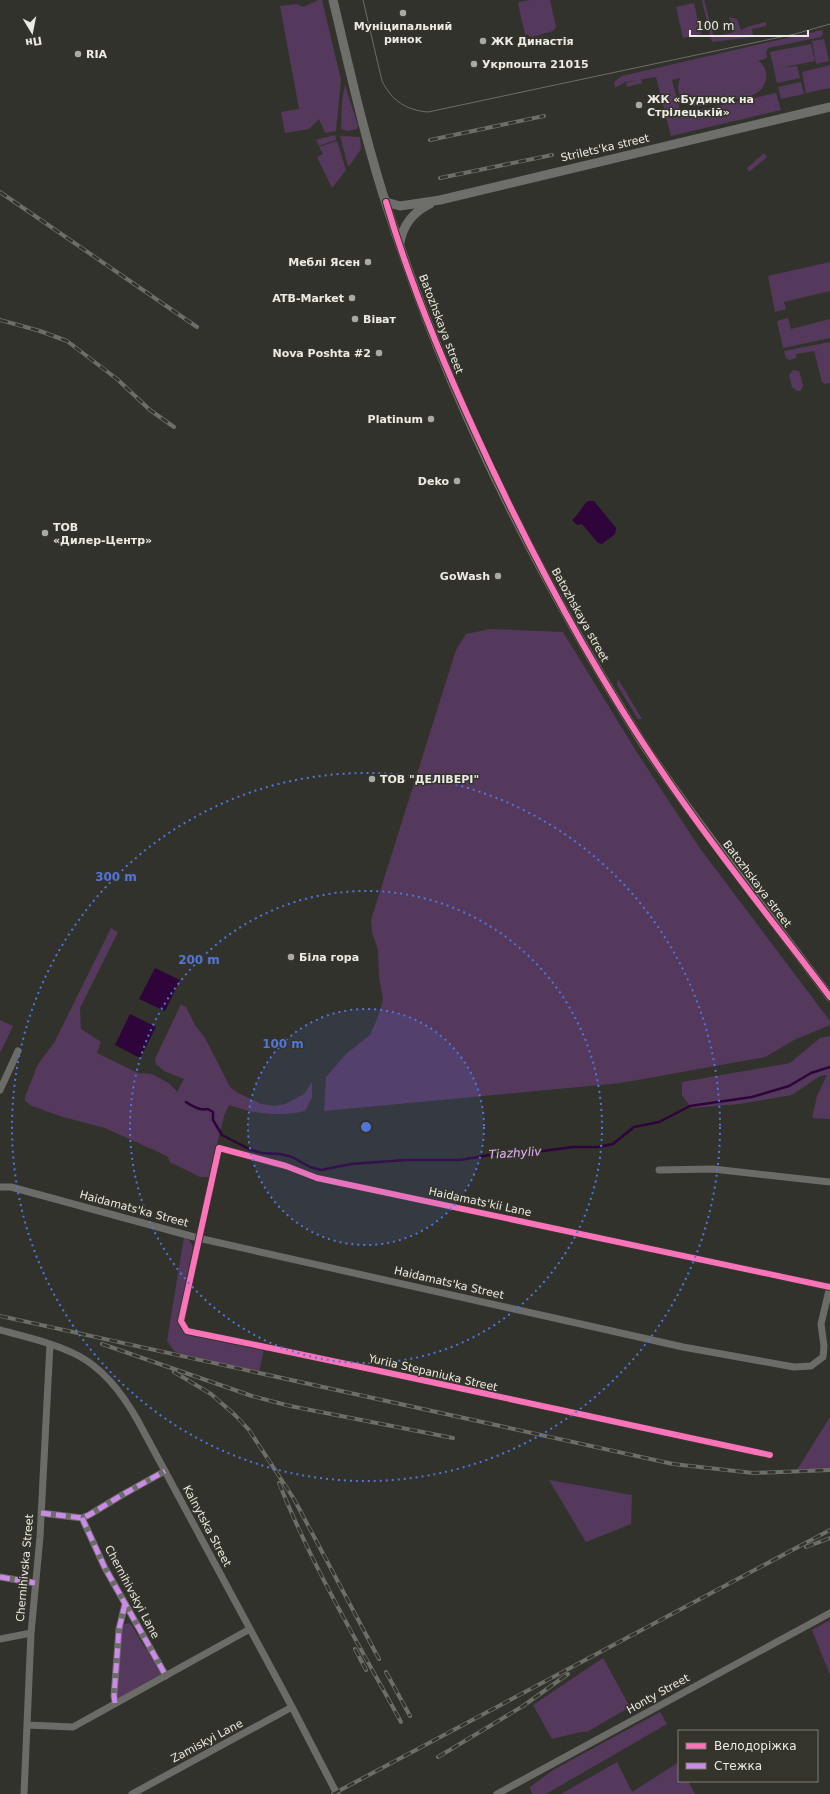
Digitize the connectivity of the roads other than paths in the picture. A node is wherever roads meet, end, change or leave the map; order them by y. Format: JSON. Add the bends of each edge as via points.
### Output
{"nodes":[{"id":1,"x":333,"y":0,"type":"edge"},
{"id":2,"x":830,"y":107,"type":"edge"},
{"id":3,"x":440,"y":200,"type":"junction"},
{"id":4,"x":386,"y":202,"type":"junction"},
{"id":5,"x":400,"y":244,"type":"junction"},
{"id":6,"x":830,"y":997,"type":"edge"},
{"id":7,"x":18,"y":1051,"type":"dead end"},
{"id":8,"x":1,"y":1087,"type":"edge"},
{"id":9,"x":659,"y":1170,"type":"dead end"},
{"id":10,"x":830,"y":1182,"type":"edge"},
{"id":11,"x":0,"y":1187,"type":"edge"},
{"id":12,"x":198,"y":1238,"type":"junction"},
{"id":13,"x":830,"y":1287,"type":"edge"},
{"id":14,"x":0,"y":1330,"type":"edge"},
{"id":15,"x":50,"y":1344,"type":"junction"},
{"id":16,"x":770,"y":1455,"type":"dead end"},
{"id":17,"x":165,"y":1471,"type":"junction"},
{"id":18,"x":41,"y":1513,"type":"junction"},
{"id":19,"x":82,"y":1518,"type":"junction"},
{"id":20,"x":0,"y":1577,"type":"edge"},
{"id":21,"x":35,"y":1583,"type":"junction"},
{"id":22,"x":125,"y":1604,"type":"junction"},
{"id":23,"x":830,"y":1613,"type":"edge"},
{"id":24,"x":250,"y":1629,"type":"junction"},
{"id":25,"x":31,"y":1633,"type":"junction"},
{"id":26,"x":0,"y":1639,"type":"edge"},
{"id":27,"x":166,"y":1676,"type":"junction"},
{"id":28,"x":115,"y":1704,"type":"junction"},
{"id":29,"x":292,"y":1707,"type":"junction"},
{"id":30,"x":27,"y":1725,"type":"junction"},
{"id":31,"x":24,"y":1794,"type":"edge"},
{"id":32,"x":132,"y":1794,"type":"edge"},
{"id":33,"x":337,"y":1794,"type":"edge"},
{"id":34,"x":497,"y":1794,"type":"edge"}],
"edges":[{"from":1,"to":4,"type":"street","name":"Batozhskaya street"},
{"from":2,"to":3,"type":"street","name":"Strilets'ka street"},
{"from":3,"to":4,"type":"street","name":"Strilets'ka street","via":[[400,206]]},
{"from":3,"to":5,"type":"street","via":[[412,216],[403,230]]},
{"from":4,"to":5,"type":"street","name":"Batozhskaya street"},
{"from":5,"to":6,"type":"street","name":"Batozhskaya street","via":[[435,341],[462,404],[510,508],[569,620],[642,742],[684,804]]},
{"from":7,"to":8,"type":"street"},
{"from":9,"to":10,"type":"street","via":[[713,1169]]},
{"from":11,"to":12,"type":"street","name":"Haidamats'ka Street"},
{"from":12,"to":13,"type":"street","name":"Haidamats'ka Street","via":[[683,1347],[794,1367],[812,1366],[823,1357],[821,1324]]},
{"from":12,"to":13,"type":"street","name":"Haidamats'kii Lane","via":[[219,1148],[286,1166],[317,1178]]},
{"from":12,"to":16,"type":"street","name":"Yuriia Stepaniuka Street","via":[[181,1321],[187,1331]]},
{"from":14,"to":15,"type":"street","name":"Kalnytska Street"},
{"from":15,"to":17,"type":"street","name":"Kalnytska Street","via":[[79,1356],[111,1382],[134,1413]]},
{"from":15,"to":18,"type":"street","name":"Chernihivska Street"},
{"from":17,"to":19,"type":"street"},
{"from":17,"to":24,"type":"street","name":"Kalnytska Street"},
{"from":18,"to":19,"type":"street"},
{"from":18,"to":21,"type":"street","name":"Chernihivska Street"},
{"from":19,"to":22,"type":"street","name":"Chernihivskyi Lane"},
{"from":20,"to":21,"type":"street"},
{"from":21,"to":25,"type":"street","name":"Chernihivska Street"},
{"from":22,"to":27,"type":"street","name":"Chernihivskyi Lane"},
{"from":22,"to":28,"type":"street","via":[[119,1629]]},
{"from":23,"to":34,"type":"street","name":"Honty Street"},
{"from":24,"to":27,"type":"street"},
{"from":24,"to":29,"type":"street","name":"Kalnytska Street"},
{"from":25,"to":26,"type":"street"},
{"from":25,"to":30,"type":"street","name":"Chernihivska Street"},
{"from":27,"to":28,"type":"street"},
{"from":28,"to":30,"type":"street","via":[[73,1727]]},
{"from":29,"to":32,"type":"street","name":"Zamiskyi Lane"},
{"from":29,"to":33,"type":"street","name":"Kalnytska Street"},
{"from":30,"to":31,"type":"street","name":"Chernihivska Street"}]}
